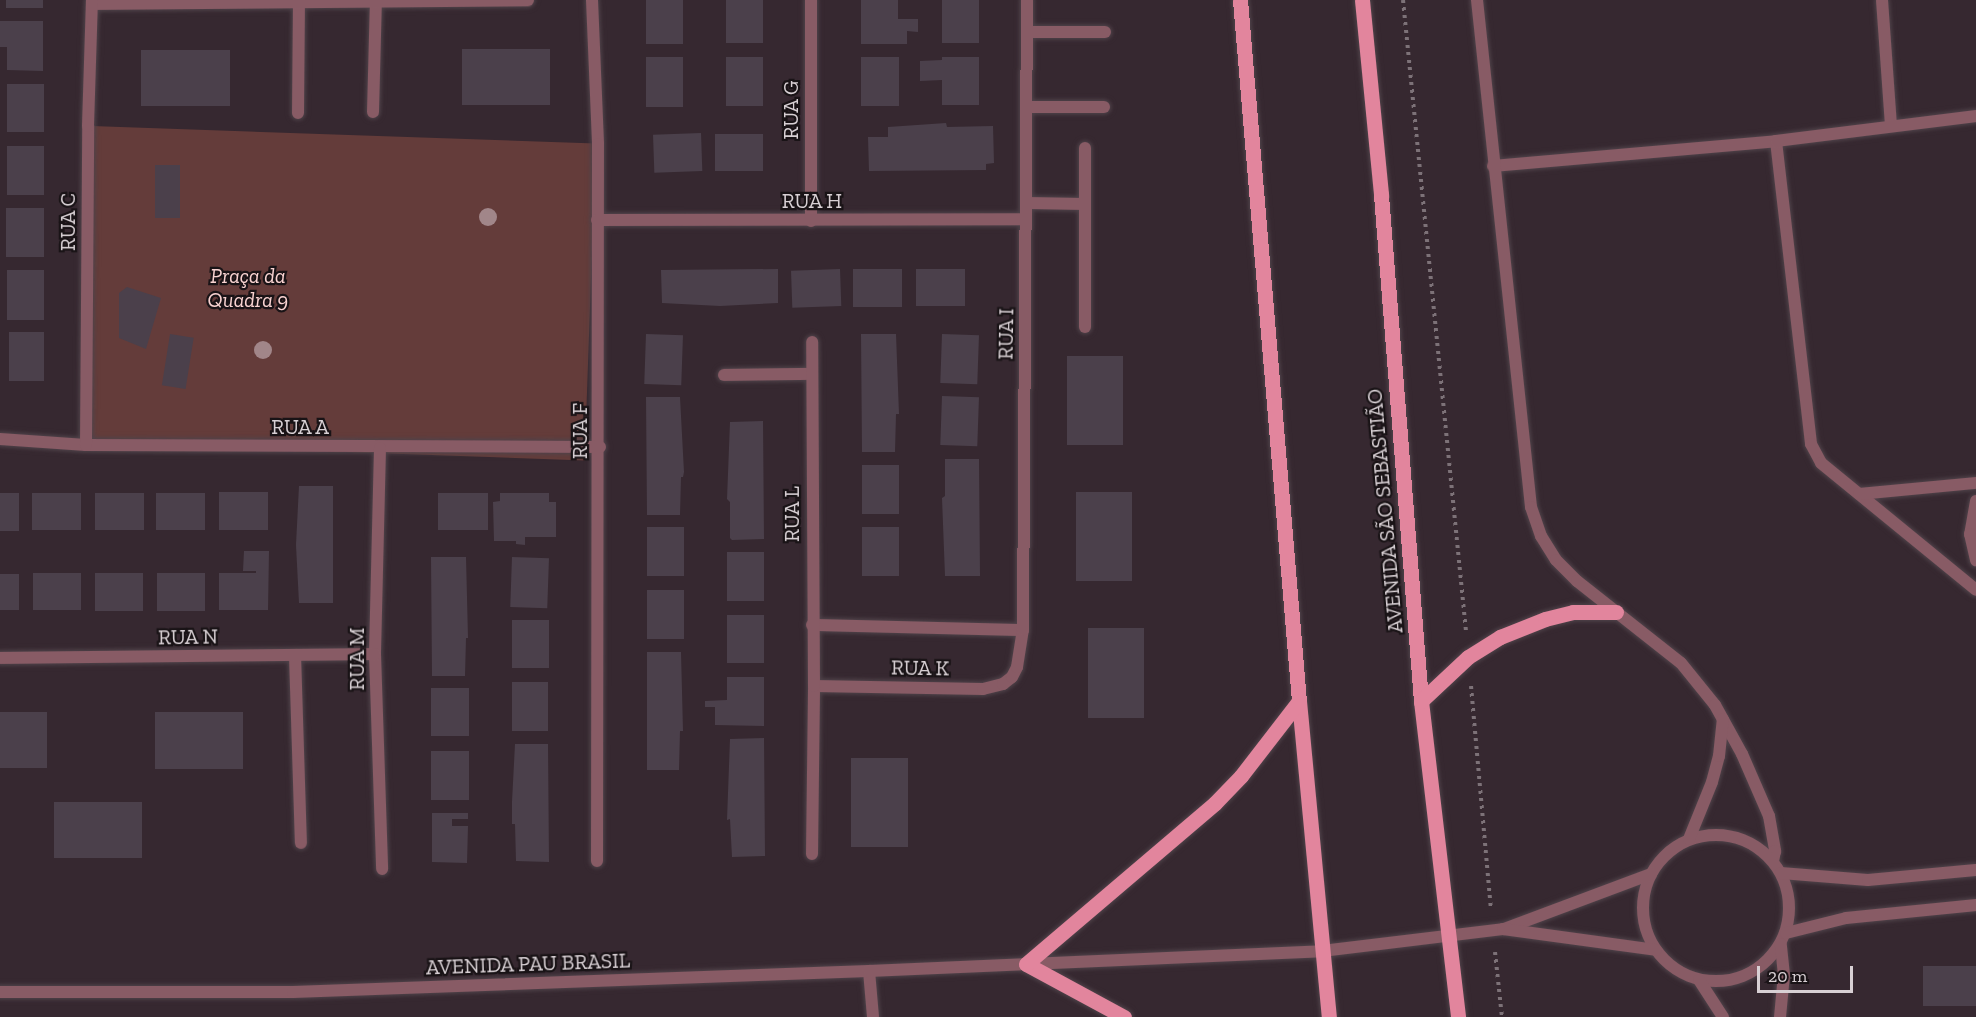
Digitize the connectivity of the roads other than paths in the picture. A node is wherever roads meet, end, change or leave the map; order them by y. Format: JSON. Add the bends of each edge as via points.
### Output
{"nodes":[{"id":1,"x":528,"y":0,"type":"edge"},
{"id":2,"x":592,"y":0,"type":"edge"},
{"id":3,"x":811,"y":0,"type":"edge"},
{"id":4,"x":1027,"y":0,"type":"edge"},
{"id":5,"x":1240,"y":0,"type":"edge"},
{"id":6,"x":1362,"y":0,"type":"edge"},
{"id":7,"x":1477,"y":0,"type":"edge"},
{"id":8,"x":1882,"y":0,"type":"edge"},
{"id":9,"x":376,"y":1,"type":"edge"},
{"id":10,"x":92,"y":2,"type":"edge"},
{"id":11,"x":299,"y":2,"type":"junction"},
{"id":12,"x":1027,"y":32,"type":"junction"},
{"id":13,"x":1105,"y":32,"type":"dead end"},
{"id":14,"x":1026,"y":107,"type":"junction"},
{"id":15,"x":1104,"y":107,"type":"dead end"},
{"id":16,"x":373,"y":112,"type":"dead end"},
{"id":17,"x":298,"y":113,"type":"dead end"},
{"id":18,"x":1976,"y":116,"type":"edge"},
{"id":19,"x":1892,"y":125,"type":"junction"},
{"id":20,"x":1776,"y":141,"type":"junction"},
{"id":21,"x":1085,"y":148,"type":"dead end"},
{"id":22,"x":1493,"y":166,"type":"junction"},
{"id":23,"x":1026,"y":203,"type":"junction"},
{"id":24,"x":1085,"y":204,"type":"junction"},
{"id":25,"x":1026,"y":219,"type":"junction"},
{"id":26,"x":597,"y":220,"type":"junction"},
{"id":27,"x":811,"y":221,"type":"junction"},
{"id":28,"x":1085,"y":327,"type":"dead end"},
{"id":29,"x":812,"y":342,"type":"dead end"},
{"id":30,"x":812,"y":374,"type":"junction"},
{"id":31,"x":724,"y":375,"type":"dead end"},
{"id":32,"x":0,"y":439,"type":"edge"},
{"id":33,"x":86,"y":445,"type":"junction"},
{"id":34,"x":600,"y":447,"type":"junction"},
{"id":35,"x":380,"y":448,"type":"junction"},
{"id":36,"x":1976,"y":483,"type":"edge"},
{"id":37,"x":1859,"y":494,"type":"junction"},
{"id":38,"x":1976,"y":501,"type":"edge"},
{"id":39,"x":1976,"y":560,"type":"edge"},
{"id":40,"x":1976,"y":590,"type":"edge"},
{"id":41,"x":1616,"y":612,"type":"junction"},
{"id":42,"x":812,"y":625,"type":"junction"},
{"id":43,"x":1023,"y":630,"type":"junction"},
{"id":44,"x":375,"y":654,"type":"junction"},
{"id":45,"x":295,"y":655,"type":"junction"},
{"id":46,"x":0,"y":658,"type":"edge"},
{"id":47,"x":1017,"y":668,"type":"joint"},
{"id":48,"x":814,"y":686,"type":"junction"},
{"id":49,"x":1299,"y":701,"type":"junction"},
{"id":50,"x":1421,"y":701,"type":"junction"},
{"id":51,"x":1723,"y":718,"type":"junction"},
{"id":52,"x":1689,"y":839,"type":"junction"},
{"id":53,"x":301,"y":843,"type":"dead end"},
{"id":54,"x":812,"y":855,"type":"dead end"},
{"id":55,"x":597,"y":861,"type":"dead end"},
{"id":56,"x":1773,"y":861,"type":"junction"},
{"id":57,"x":382,"y":869,"type":"dead end"},
{"id":58,"x":1976,"y":870,"type":"edge"},
{"id":59,"x":1781,"y":873,"type":"junction"},
{"id":60,"x":1651,"y":874,"type":"junction"},
{"id":61,"x":1976,"y":905,"type":"edge"},
{"id":62,"x":1498,"y":930,"type":"junction"},
{"id":63,"x":1448,"y":936,"type":"junction"},
{"id":64,"x":1784,"y":938,"type":"junction"},
{"id":65,"x":1656,"y":950,"type":"junction"},
{"id":66,"x":1322,"y":951,"type":"junction"},
{"id":67,"x":1026,"y":964,"type":"junction"},
{"id":68,"x":869,"y":971,"type":"junction"},
{"id":69,"x":1698,"y":980,"type":"junction"},
{"id":70,"x":0,"y":992,"type":"edge"},
{"id":71,"x":30,"y":993,"type":"junction"},
{"id":72,"x":0,"y":997,"type":"edge"},
{"id":73,"x":873,"y":1017,"type":"edge"},
{"id":74,"x":1124,"y":1017,"type":"edge"},
{"id":75,"x":1329,"y":1017,"type":"edge"},
{"id":76,"x":1458,"y":1017,"type":"edge"},
{"id":77,"x":1723,"y":1017,"type":"edge"},
{"id":78,"x":1780,"y":1017,"type":"edge"}],
"edges":[{"from":1,"to":9,"type":"street"},
{"from":2,"to":26,"type":"street","name":"RUA F"},
{"from":3,"to":27,"type":"street","name":"RUA G"},
{"from":4,"to":12,"type":"street","name":"RUA I"},
{"from":5,"to":49,"type":"main road"},
{"from":6,"to":50,"type":"main road","name":"AVENIDA SÃO SEBASTIÃO"},
{"from":7,"to":22,"type":"street"},
{"from":8,"to":19,"type":"street"},
{"from":9,"to":11,"type":"street"},
{"from":9,"to":16,"type":"street"},
{"from":10,"to":11,"type":"street"},
{"from":10,"to":33,"type":"street","name":"RUA C"},
{"from":11,"to":17,"type":"street"},
{"from":12,"to":13,"type":"street"},
{"from":12,"to":14,"type":"street","name":"RUA I"},
{"from":14,"to":15,"type":"street"},
{"from":14,"to":23,"type":"street","name":"RUA I"},
{"from":18,"to":19,"type":"street"},
{"from":19,"to":20,"type":"street"},
{"from":20,"to":22,"type":"street"},
{"from":20,"to":37,"type":"street","via":[[1811,444],[1821,463]]},
{"from":21,"to":24,"type":"street"},
{"from":22,"to":41,"type":"street","via":[[1531,507],[1541,536],[1556,560]]},
{"from":23,"to":24,"type":"street"},
{"from":23,"to":25,"type":"street","name":"RUA I"},
{"from":24,"to":28,"type":"street"},
{"from":25,"to":27,"type":"street","name":"RUA H"},
{"from":25,"to":43,"type":"street","name":"RUA I"},
{"from":26,"to":27,"type":"street","name":"RUA H"},
{"from":26,"to":34,"type":"street","name":"RUA F"},
{"from":29,"to":30,"type":"street","name":"RUA L"},
{"from":30,"to":31,"type":"street"},
{"from":30,"to":42,"type":"street","name":"RUA L"},
{"from":32,"to":33,"type":"street","name":"RUA A"},
{"from":33,"to":35,"type":"street","name":"RUA A"},
{"from":34,"to":35,"type":"street","name":"RUA A"},
{"from":34,"to":55,"type":"street","name":"RUA F"},
{"from":35,"to":44,"type":"street","name":"RUA M"},
{"from":36,"to":37,"type":"street"},
{"from":37,"to":40,"type":"street"},
{"from":38,"to":39,"type":"street","via":[[1970,534]]},
{"from":41,"to":50,"type":"main road","via":[[1573,612],[1545,618],[1500,637],[1468,657]]},
{"from":41,"to":51,"type":"street","via":[[1681,663]]},
{"from":42,"to":43,"type":"street"},
{"from":42,"to":48,"type":"street","name":"RUA L"},
{"from":43,"to":47,"type":"street","name":"RUA I"},
{"from":44,"to":45,"type":"street","name":"RUA N"},
{"from":44,"to":57,"type":"street","name":"RUA M"},
{"from":45,"to":46,"type":"street","name":"RUA N"},
{"from":45,"to":53,"type":"street"},
{"from":47,"to":48,"type":"street","name":"RUA K","via":[[1004,684],[983,689]]},
{"from":48,"to":54,"type":"street","name":"RUA L"},
{"from":49,"to":66,"type":"main road"},
{"from":49,"to":67,"type":"main road","via":[[1215,803]]},
{"from":50,"to":63,"type":"main road","name":"AVENIDA SÃO SEBASTIÃO"},
{"from":51,"to":52,"type":"street","via":[[1712,783]]},
{"from":51,"to":56,"type":"street","via":[[1768,816],[1775,851]]},
{"from":52,"to":56,"type":"street","via":[[1708,835],[1730,837],[1760,849]]},
{"from":52,"to":60,"type":"street","via":[[1664,857]]},
{"from":56,"to":59,"type":"street"},
{"from":58,"to":59,"type":"street","via":[[1868,880]]},
{"from":59,"to":64,"type":"street","via":[[1788,893]]},
{"from":60,"to":62,"type":"street"},
{"from":60,"to":65,"type":"street","via":[[1643,910],[1646,929]]},
{"from":61,"to":64,"type":"street","via":[[1846,918]]},
{"from":62,"to":63,"type":"street","name":"AVENIDA PAU BRASIL"},
{"from":62,"to":65,"type":"street"},
{"from":63,"to":66,"type":"street","name":"AVENIDA PAU BRASIL"},
{"from":63,"to":76,"type":"main road","name":"AVENIDA SÃO SEBASTIÃO"},
{"from":64,"to":69,"type":"street","via":[[1766,963],[1746,976],[1722,982]]},
{"from":64,"to":78,"type":"street"},
{"from":65,"to":69,"type":"street","via":[[1681,973]]},
{"from":66,"to":67,"type":"street","name":"AVENIDA PAU BRASIL"},
{"from":66,"to":75,"type":"main road"},
{"from":67,"to":68,"type":"street","name":"AVENIDA PAU BRASIL"},
{"from":67,"to":74,"type":"main road"},
{"from":68,"to":71,"type":"street","name":"AVENIDA PAU BRASIL","via":[[293,992]]},
{"from":68,"to":73,"type":"street"},
{"from":69,"to":77,"type":"street"},
{"from":70,"to":71,"type":"street"},
{"from":71,"to":72,"type":"street"}]}
